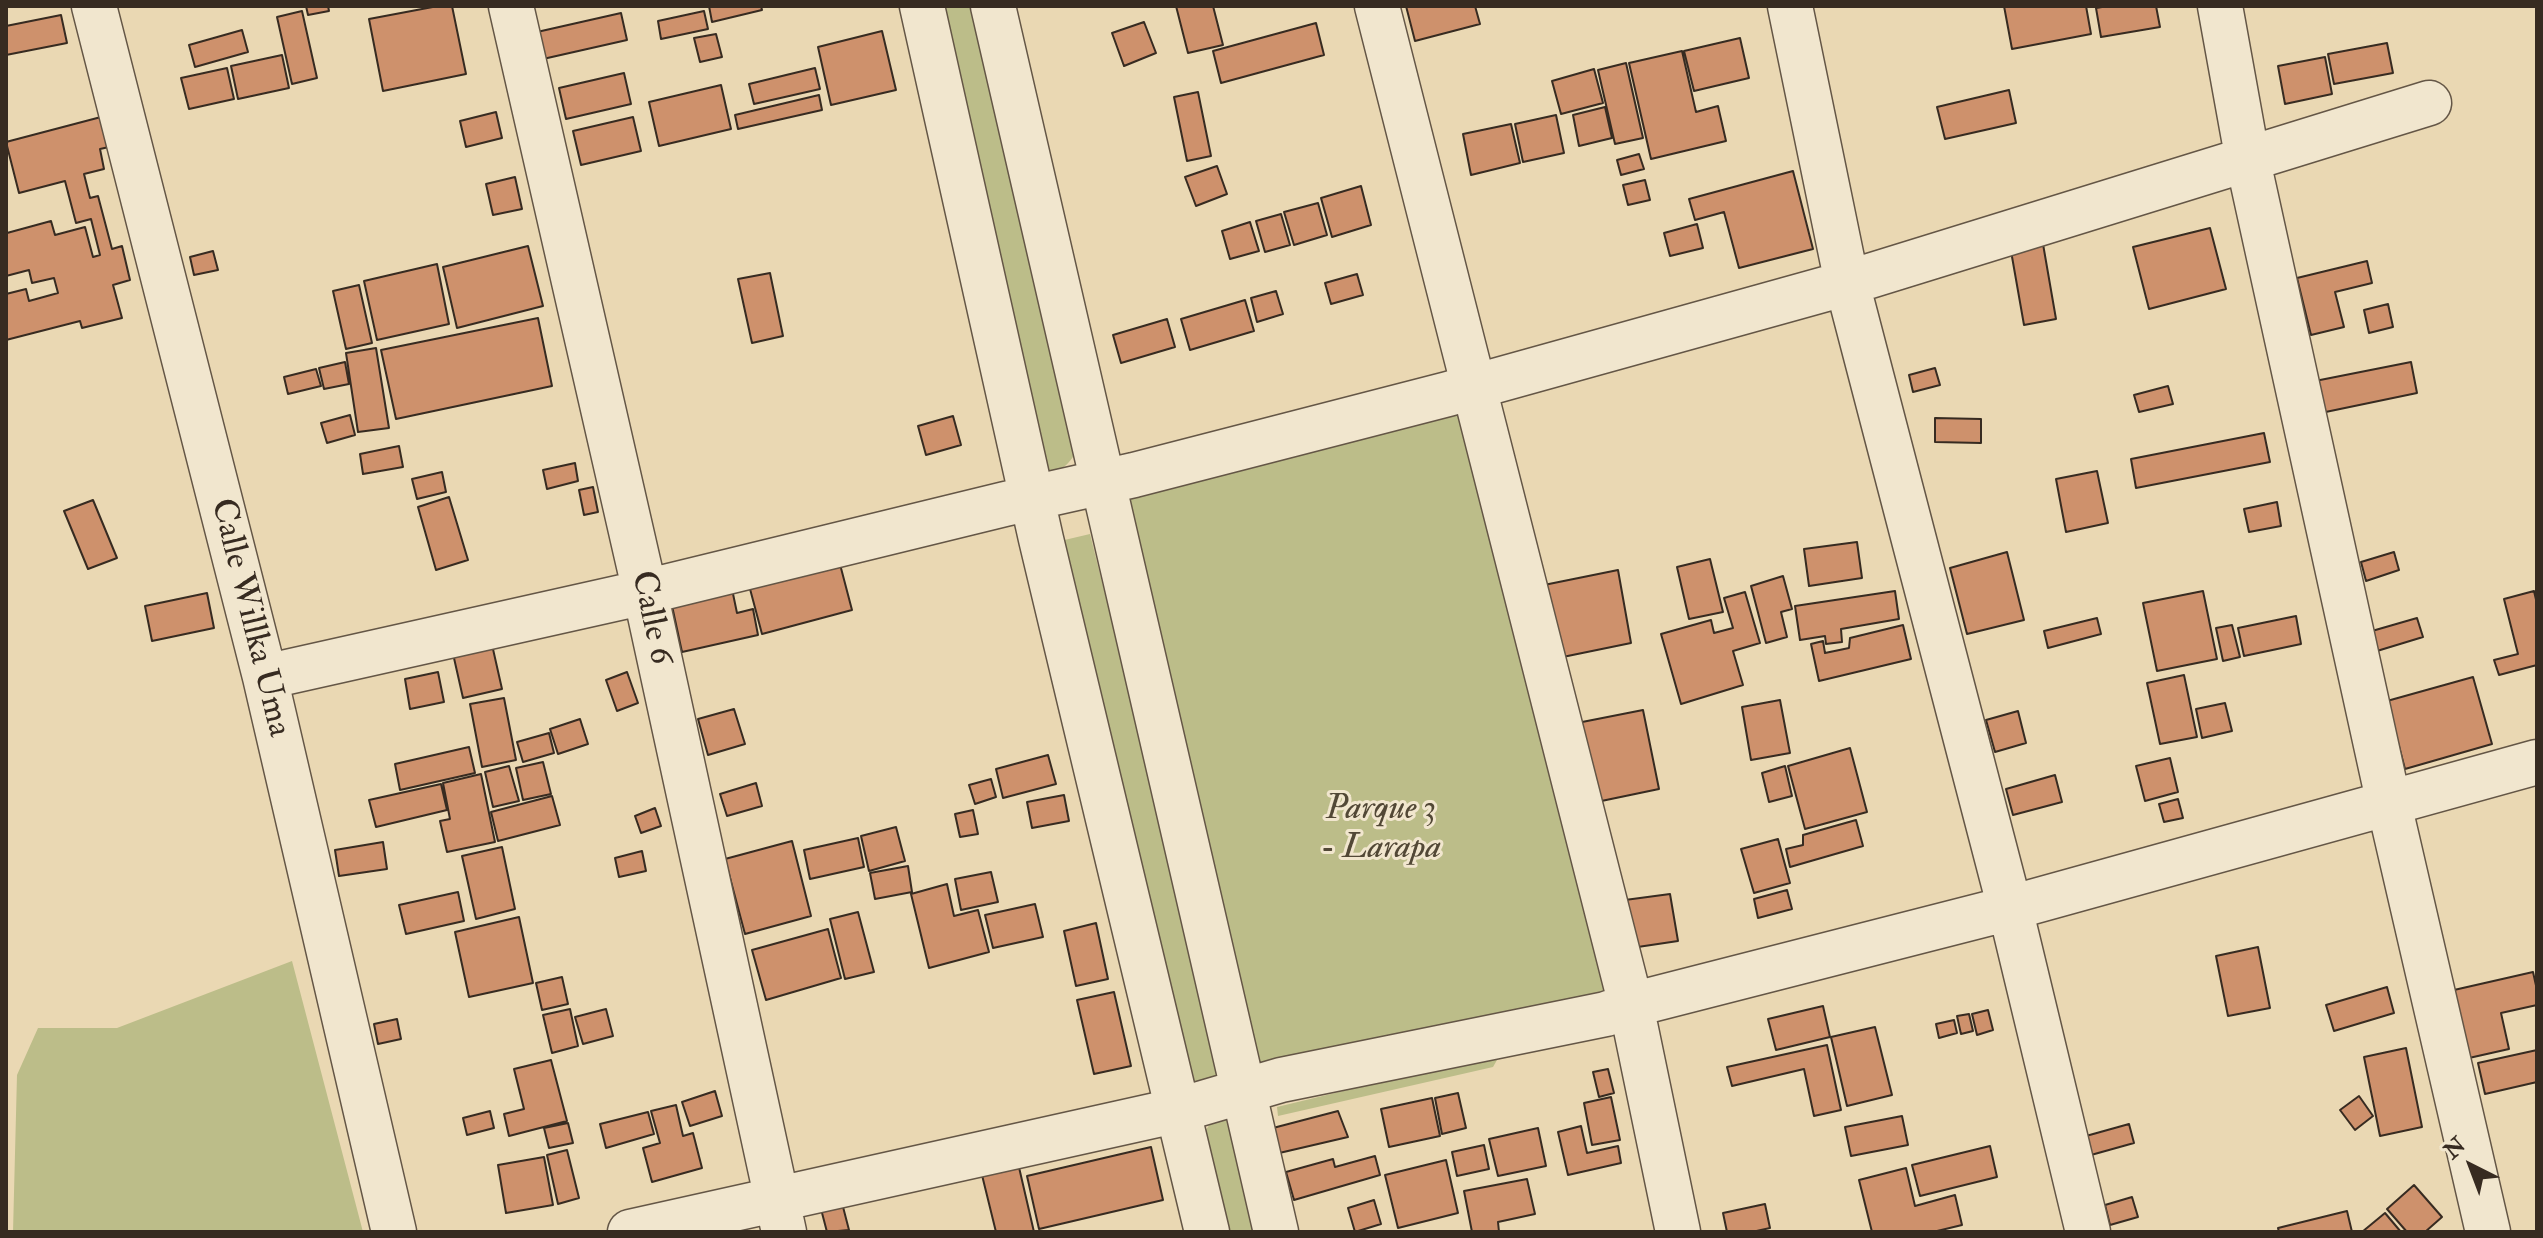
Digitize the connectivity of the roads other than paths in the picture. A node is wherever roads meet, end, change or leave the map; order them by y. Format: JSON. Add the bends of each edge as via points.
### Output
{"nodes":[{"id":1,"x":94,"y":6,"type":"edge"},
{"id":2,"x":511,"y":6,"type":"edge"},
{"id":3,"x":922,"y":6,"type":"edge"},
{"id":4,"x":993,"y":6,"type":"edge"},
{"id":5,"x":1377,"y":6,"type":"edge"},
{"id":6,"x":1790,"y":6,"type":"edge"},
{"id":7,"x":2220,"y":6,"type":"edge"},
{"id":8,"x":2429,"y":103,"type":"dead end"},
{"id":9,"x":2248,"y":161,"type":"junction"},
{"id":10,"x":1847,"y":283,"type":"junction"},
{"id":11,"x":1474,"y":386,"type":"junction"},
{"id":12,"x":1104,"y":482,"type":"junction"},
{"id":13,"x":1032,"y":499,"type":"junction"},
{"id":14,"x":645,"y":592,"type":"junction"},
{"id":15,"x":265,"y":677,"type":"junction"},
{"id":16,"x":2537,"y":762,"type":"edge"},
{"id":17,"x":2389,"y":804,"type":"junction"},
{"id":18,"x":2010,"y":908,"type":"junction"},
{"id":19,"x":1631,"y":1005,"type":"junction"},
{"id":20,"x":1243,"y":1090,"type":"junction"},
{"id":21,"x":1179,"y":1110,"type":"junction"},
{"id":22,"x":780,"y":1216,"type":"edge"},
{"id":23,"x":394,"y":1232,"type":"edge"},
{"id":24,"x":630,"y":1232,"type":"edge"},
{"id":25,"x":1207,"y":1232,"type":"edge"},
{"id":26,"x":1276,"y":1232,"type":"edge"},
{"id":27,"x":1678,"y":1232,"type":"edge"},
{"id":28,"x":2088,"y":1232,"type":"edge"},
{"id":29,"x":2488,"y":1232,"type":"edge"}],
"edges":[{"from":1,"to":15,"type":"street","name":"Calle Willka Uma"},
{"from":2,"to":14,"type":"street","name":"Calle 6"},
{"from":3,"to":13,"type":"street"},
{"from":4,"to":12,"type":"street"},
{"from":5,"to":11,"type":"street"},
{"from":6,"to":10,"type":"street"},
{"from":7,"to":9,"type":"street"},
{"from":8,"to":9,"type":"street"},
{"from":9,"to":10,"type":"street"},
{"from":9,"to":17,"type":"street"},
{"from":10,"to":11,"type":"street"},
{"from":10,"to":18,"type":"street"},
{"from":11,"to":12,"type":"street"},
{"from":11,"to":19,"type":"street"},
{"from":12,"to":13,"type":"street"},
{"from":12,"to":20,"type":"street"},
{"from":13,"to":14,"type":"street"},
{"from":13,"to":21,"type":"street"},
{"from":14,"to":15,"type":"street"},
{"from":14,"to":22,"type":"street","name":"Calle 6"},
{"from":15,"to":23,"type":"street","name":"Calle Willka Uma"},
{"from":16,"to":17,"type":"street"},
{"from":17,"to":18,"type":"street"},
{"from":17,"to":29,"type":"street"},
{"from":18,"to":19,"type":"street"},
{"from":18,"to":28,"type":"street"},
{"from":19,"to":20,"type":"street"},
{"from":19,"to":27,"type":"street"},
{"from":20,"to":21,"type":"street"},
{"from":20,"to":26,"type":"street"},
{"from":21,"to":22,"type":"street"},
{"from":21,"to":25,"type":"street"},
{"from":22,"to":24,"type":"street"}]}
